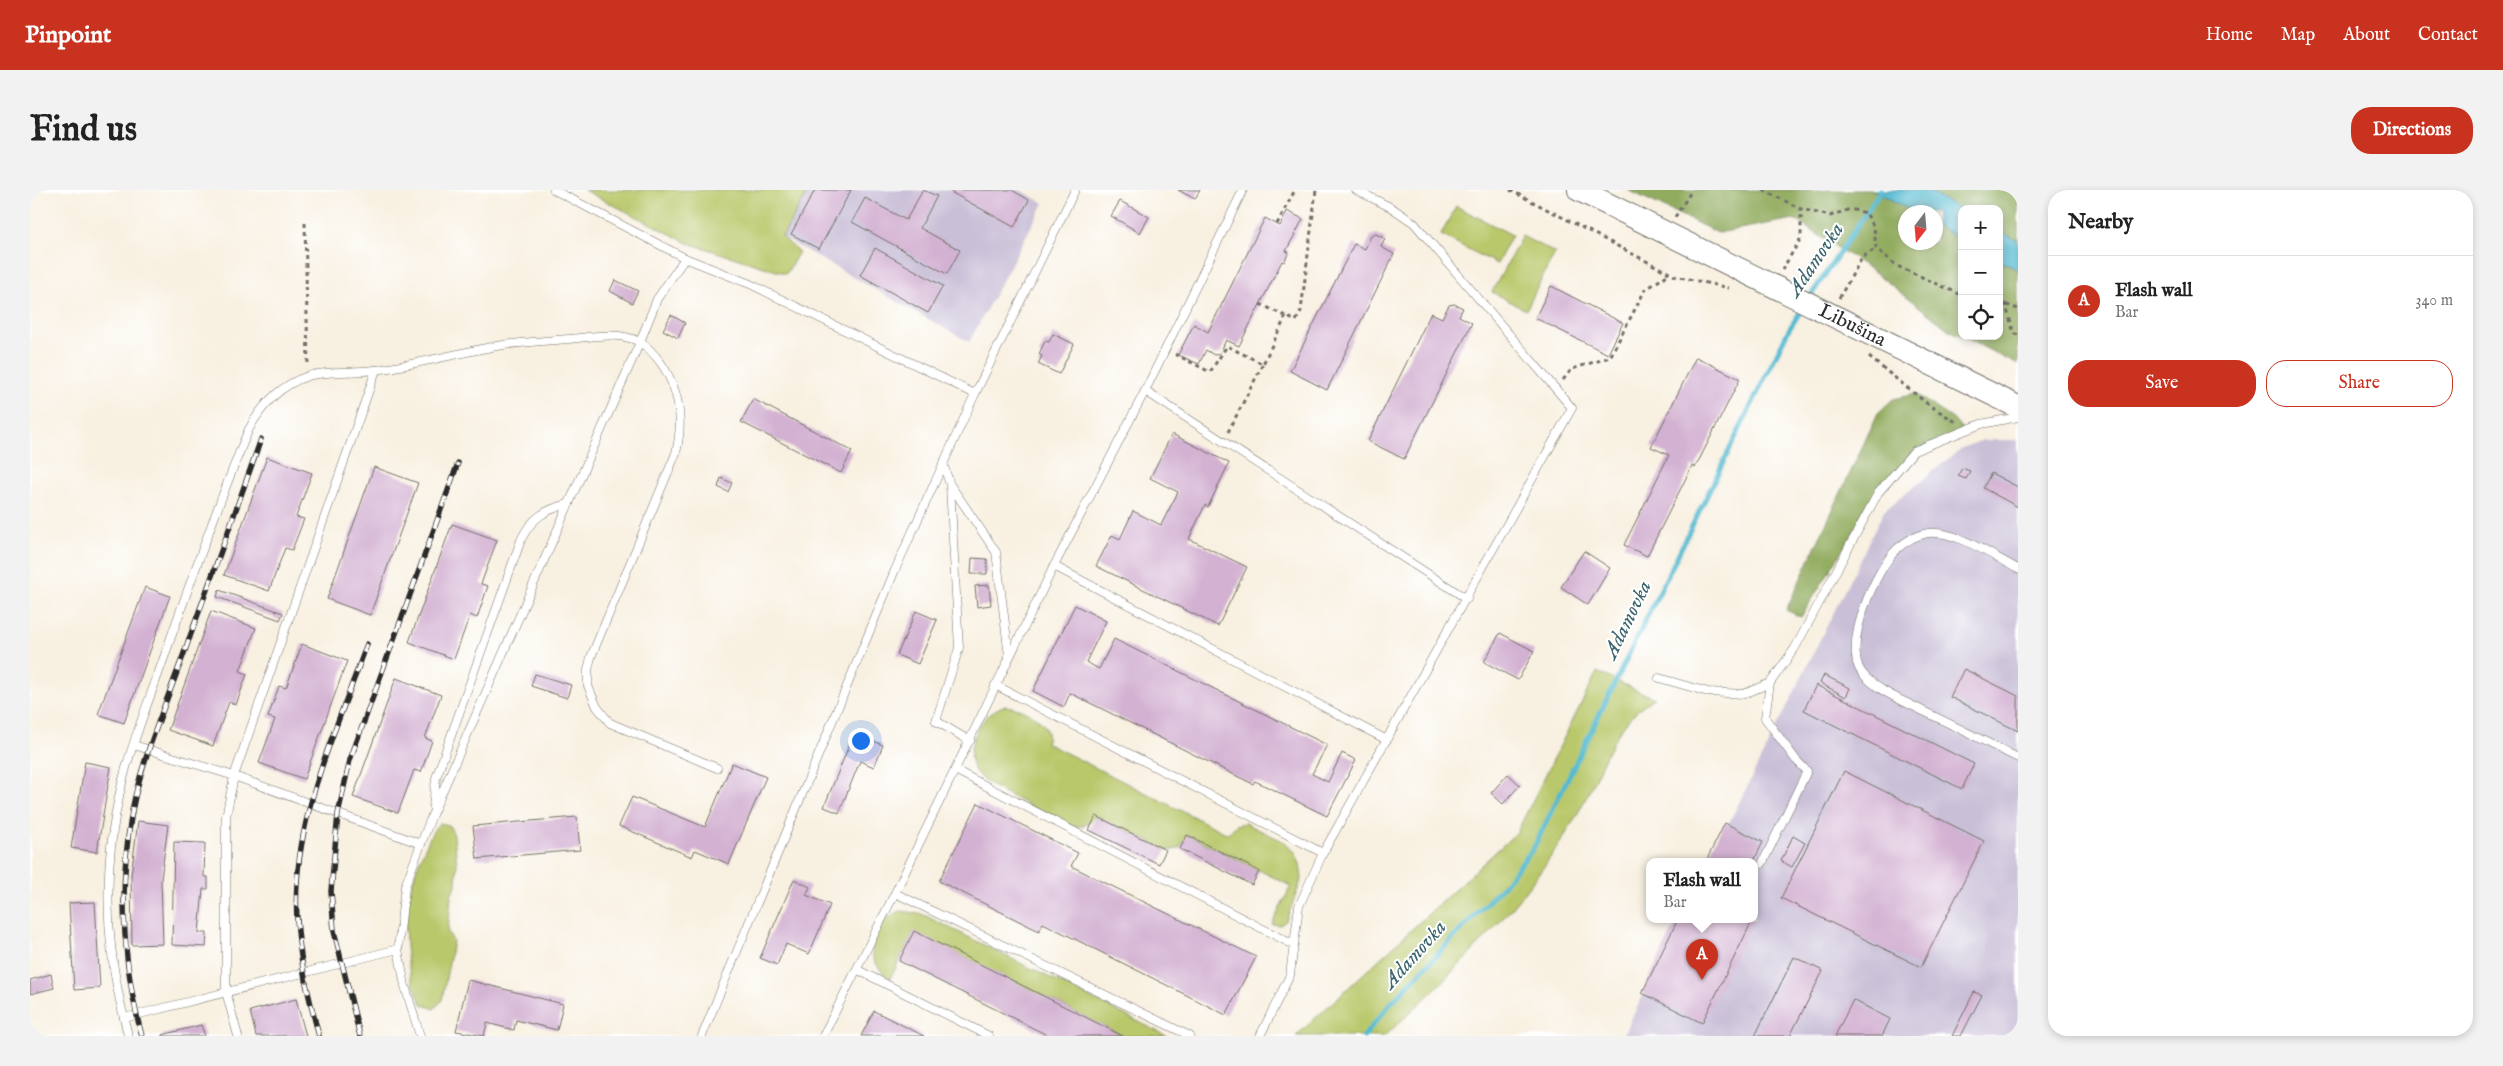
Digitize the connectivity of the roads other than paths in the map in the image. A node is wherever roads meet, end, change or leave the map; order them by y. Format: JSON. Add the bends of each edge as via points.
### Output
{"nodes":[{"id":1,"x":554,"y":190,"type":"edge"},
{"id":2,"x":1075,"y":190,"type":"edge"},
{"id":3,"x":1243,"y":190,"type":"edge"},
{"id":4,"x":1356,"y":190,"type":"edge"},
{"id":5,"x":1579,"y":190,"type":"edge"},
{"id":6,"x":685,"y":258,"type":"junction"},
{"id":7,"x":640,"y":342,"type":"junction"},
{"id":8,"x":376,"y":370,"type":"junction"},
{"id":9,"x":1145,"y":391,"type":"junction"},
{"id":10,"x":976,"y":394,"type":"junction"},
{"id":11,"x":2018,"y":407,"type":"edge"},
{"id":12,"x":2018,"y":417,"type":"edge"},
{"id":13,"x":943,"y":463,"type":"junction"},
{"id":14,"x":950,"y":485,"type":"junction"},
{"id":15,"x":569,"y":504,"type":"junction"},
{"id":16,"x":1054,"y":566,"type":"junction"},
{"id":17,"x":2018,"y":569,"type":"edge"},
{"id":18,"x":1467,"y":599,"type":"junction"},
{"id":19,"x":1009,"y":656,"type":"junction"},
{"id":20,"x":1658,"y":678,"type":"dead end"},
{"id":21,"x":1770,"y":683,"type":"junction"},
{"id":22,"x":995,"y":685,"type":"junction"},
{"id":23,"x":1387,"y":740,"type":"junction"},
{"id":24,"x":970,"y":741,"type":"junction"},
{"id":25,"x":134,"y":745,"type":"junction"},
{"id":26,"x":2018,"y":758,"type":"edge"},
{"id":27,"x":717,"y":768,"type":"dead end"},
{"id":28,"x":955,"y":770,"type":"junction"},
{"id":29,"x":234,"y":776,"type":"junction"},
{"id":30,"x":432,"y":815,"type":"junction"},
{"id":31,"x":421,"y":844,"type":"junction"},
{"id":32,"x":1323,"y":852,"type":"junction"},
{"id":33,"x":1762,"y":864,"type":"dead end"},
{"id":34,"x":896,"y":893,"type":"junction"},
{"id":35,"x":1292,"y":944,"type":"junction"},
{"id":36,"x":398,"y":949,"type":"junction"},
{"id":37,"x":858,"y":970,"type":"junction"},
{"id":38,"x":226,"y":992,"type":"junction"},
{"id":39,"x":124,"y":1018,"type":"junction"},
{"id":40,"x":128,"y":1036,"type":"edge"},
{"id":41,"x":238,"y":1036,"type":"edge"},
{"id":42,"x":420,"y":1036,"type":"edge"},
{"id":43,"x":702,"y":1036,"type":"edge"},
{"id":44,"x":823,"y":1036,"type":"edge"},
{"id":45,"x":989,"y":1036,"type":"edge"},
{"id":46,"x":1190,"y":1036,"type":"edge"},
{"id":47,"x":1260,"y":1036,"type":"edge"}],
"edges":[{"from":1,"to":6,"type":"lane"},
{"from":2,"to":10,"type":"lane"},
{"from":3,"to":9,"type":"lane"},
{"from":4,"to":18,"type":"lane","via":[[1392,208],[1414,224],[1572,408]]},
{"from":5,"to":11,"type":"street","name":"Libušina"},
{"from":6,"to":7,"type":"lane","via":[[657,299]]},
{"from":6,"to":10,"type":"lane","via":[[763,290]]},
{"from":7,"to":8,"type":"lane","via":[[612,335],[500,345]]},
{"from":7,"to":15,"type":"lane"},
{"from":7,"to":27,"type":"lane","via":[[667,373],[676,392],[681,428],[676,453],[591,657],[588,686],[597,707],[610,723]]},
{"from":8,"to":25,"type":"lane","via":[[308,376],[283,388],[258,413],[248,431],[184,600]]},
{"from":8,"to":29,"type":"lane"},
{"from":9,"to":16,"type":"lane"},
{"from":9,"to":18,"type":"lane"},
{"from":10,"to":13,"type":"lane"},
{"from":12,"to":21,"type":"lane","via":[[1963,430],[1914,451],[1878,493],[1795,648]]},
{"from":13,"to":14,"type":"lane"},
{"from":13,"to":43,"type":"lane","via":[[895,570]]},
{"from":14,"to":19,"type":"lane","via":[[996,552]]},
{"from":14,"to":24,"type":"lane","via":[[959,648],[936,721]]},
{"from":15,"to":30,"type":"lane"},
{"from":15,"to":30,"type":"lane","via":[[536,517],[521,540],[436,778]]},
{"from":16,"to":19,"type":"lane"},
{"from":16,"to":23,"type":"lane"},
{"from":17,"to":26,"type":"lane","via":[[1942,532],[1925,533],[1896,549],[1884,567],[1858,623],[1854,640],[1860,672],[1881,690]]},
{"from":18,"to":23,"type":"lane"},
{"from":19,"to":22,"type":"lane"},
{"from":20,"to":21,"type":"lane","via":[[1708,692],[1744,694]]},
{"from":21,"to":33,"type":"lane","via":[[1765,718],[1807,771]]},
{"from":22,"to":24,"type":"lane"},
{"from":22,"to":32,"type":"lane"},
{"from":23,"to":32,"type":"lane"},
{"from":24,"to":28,"type":"lane"},
{"from":25,"to":29,"type":"lane"},
{"from":25,"to":39,"type":"lane","via":[[118,803],[108,882],[110,952]]},
{"from":28,"to":34,"type":"lane"},
{"from":28,"to":35,"type":"lane"},
{"from":29,"to":31,"type":"lane"},
{"from":29,"to":38,"type":"lane","via":[[226,817]]},
{"from":30,"to":31,"type":"lane"},
{"from":31,"to":36,"type":"lane","via":[[406,886]]},
{"from":32,"to":35,"type":"lane","via":[[1299,906]]},
{"from":34,"to":37,"type":"lane"},
{"from":34,"to":46,"type":"lane"},
{"from":35,"to":47,"type":"lane","via":[[1290,975]]},
{"from":36,"to":38,"type":"lane"},
{"from":36,"to":42,"type":"lane"},
{"from":37,"to":44,"type":"lane"},
{"from":37,"to":45,"type":"lane"},
{"from":38,"to":39,"type":"lane"},
{"from":38,"to":41,"type":"lane"},
{"from":39,"to":40,"type":"lane"}]}
